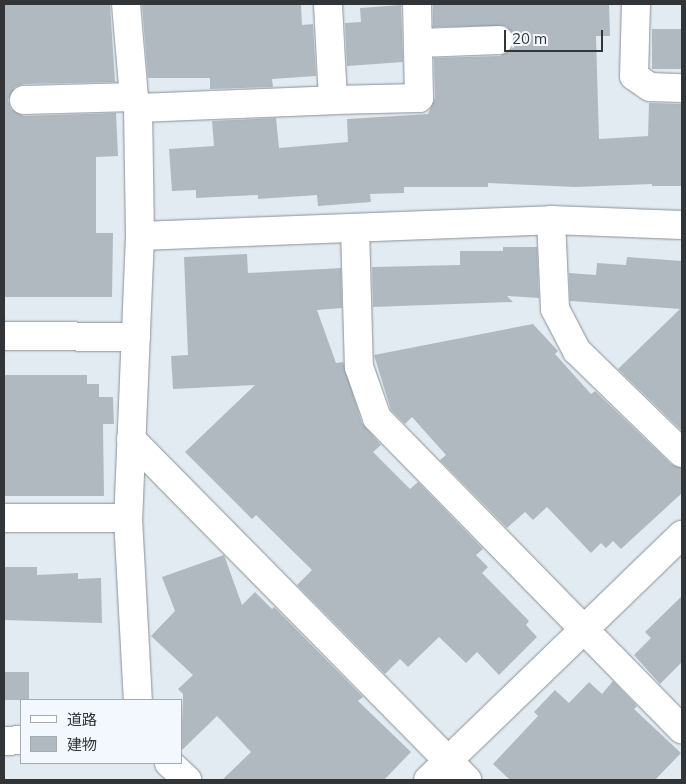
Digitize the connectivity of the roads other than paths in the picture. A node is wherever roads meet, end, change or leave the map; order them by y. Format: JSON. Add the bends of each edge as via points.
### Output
{"nodes":[{"id":1,"x":126,"y":4,"type":"edge"},
{"id":2,"x":328,"y":4,"type":"edge"},
{"id":3,"x":417,"y":4,"type":"edge"},
{"id":4,"x":636,"y":4,"type":"edge"},
{"id":5,"x":499,"y":40,"type":"dead end"},
{"id":6,"x":420,"y":43,"type":"junction"},
{"id":7,"x":682,"y":88,"type":"edge"},
{"id":8,"x":24,"y":100,"type":"dead end"},
{"id":9,"x":333,"y":100,"type":"junction"},
{"id":10,"x":136,"y":102,"type":"junction"},
{"id":11,"x":551,"y":220,"type":"junction"},
{"id":12,"x":682,"y":225,"type":"edge"},
{"id":13,"x":355,"y":228,"type":"junction"},
{"id":14,"x":140,"y":236,"type":"junction"},
{"id":15,"x":4,"y":336,"type":"edge"},
{"id":16,"x":136,"y":337,"type":"junction"},
{"id":17,"x":131,"y":440,"type":"junction"},
{"id":18,"x":682,"y":453,"type":"edge"},
{"id":19,"x":4,"y":518,"type":"edge"},
{"id":20,"x":128,"y":518,"type":"junction"},
{"id":21,"x":682,"y":535,"type":"edge"},
{"id":22,"x":583,"y":631,"type":"junction"},
{"id":23,"x":138,"y":699,"type":"edge"},
{"id":24,"x":682,"y":729,"type":"edge"},
{"id":25,"x":20,"y":740,"type":"edge"},
{"id":26,"x":4,"y":741,"type":"edge"},
{"id":27,"x":170,"y":764,"type":"edge"},
{"id":28,"x":457,"y":771,"type":"edge"},
{"id":29,"x":187,"y":780,"type":"edge"},
{"id":30,"x":428,"y":780,"type":"edge"}],
"edges":[{"from":1,"to":10,"type":"street"},
{"from":2,"to":9,"type":"street"},
{"from":3,"to":6,"type":"street"},
{"from":4,"to":7,"type":"street","via":[[634,76],[650,88]]},
{"from":5,"to":6,"type":"street"},
{"from":6,"to":9,"type":"street","via":[[419,98]]},
{"from":8,"to":10,"type":"street"},
{"from":9,"to":10,"type":"street"},
{"from":10,"to":14,"type":"street"},
{"from":11,"to":12,"type":"street"},
{"from":11,"to":13,"type":"street"},
{"from":11,"to":18,"type":"street","via":[[555,309],[577,352]]},
{"from":13,"to":14,"type":"street"},
{"from":13,"to":22,"type":"street","via":[[358,367],[377,418]]},
{"from":14,"to":16,"type":"street"},
{"from":15,"to":16,"type":"street"},
{"from":16,"to":17,"type":"street"},
{"from":17,"to":20,"type":"street"},
{"from":17,"to":28,"type":"street"},
{"from":19,"to":20,"type":"street"},
{"from":20,"to":23,"type":"street"},
{"from":21,"to":22,"type":"street"},
{"from":22,"to":24,"type":"street"},
{"from":22,"to":28,"type":"street"},
{"from":25,"to":26,"type":"street"},
{"from":27,"to":29,"type":"street"},
{"from":28,"to":30,"type":"street"}]}
